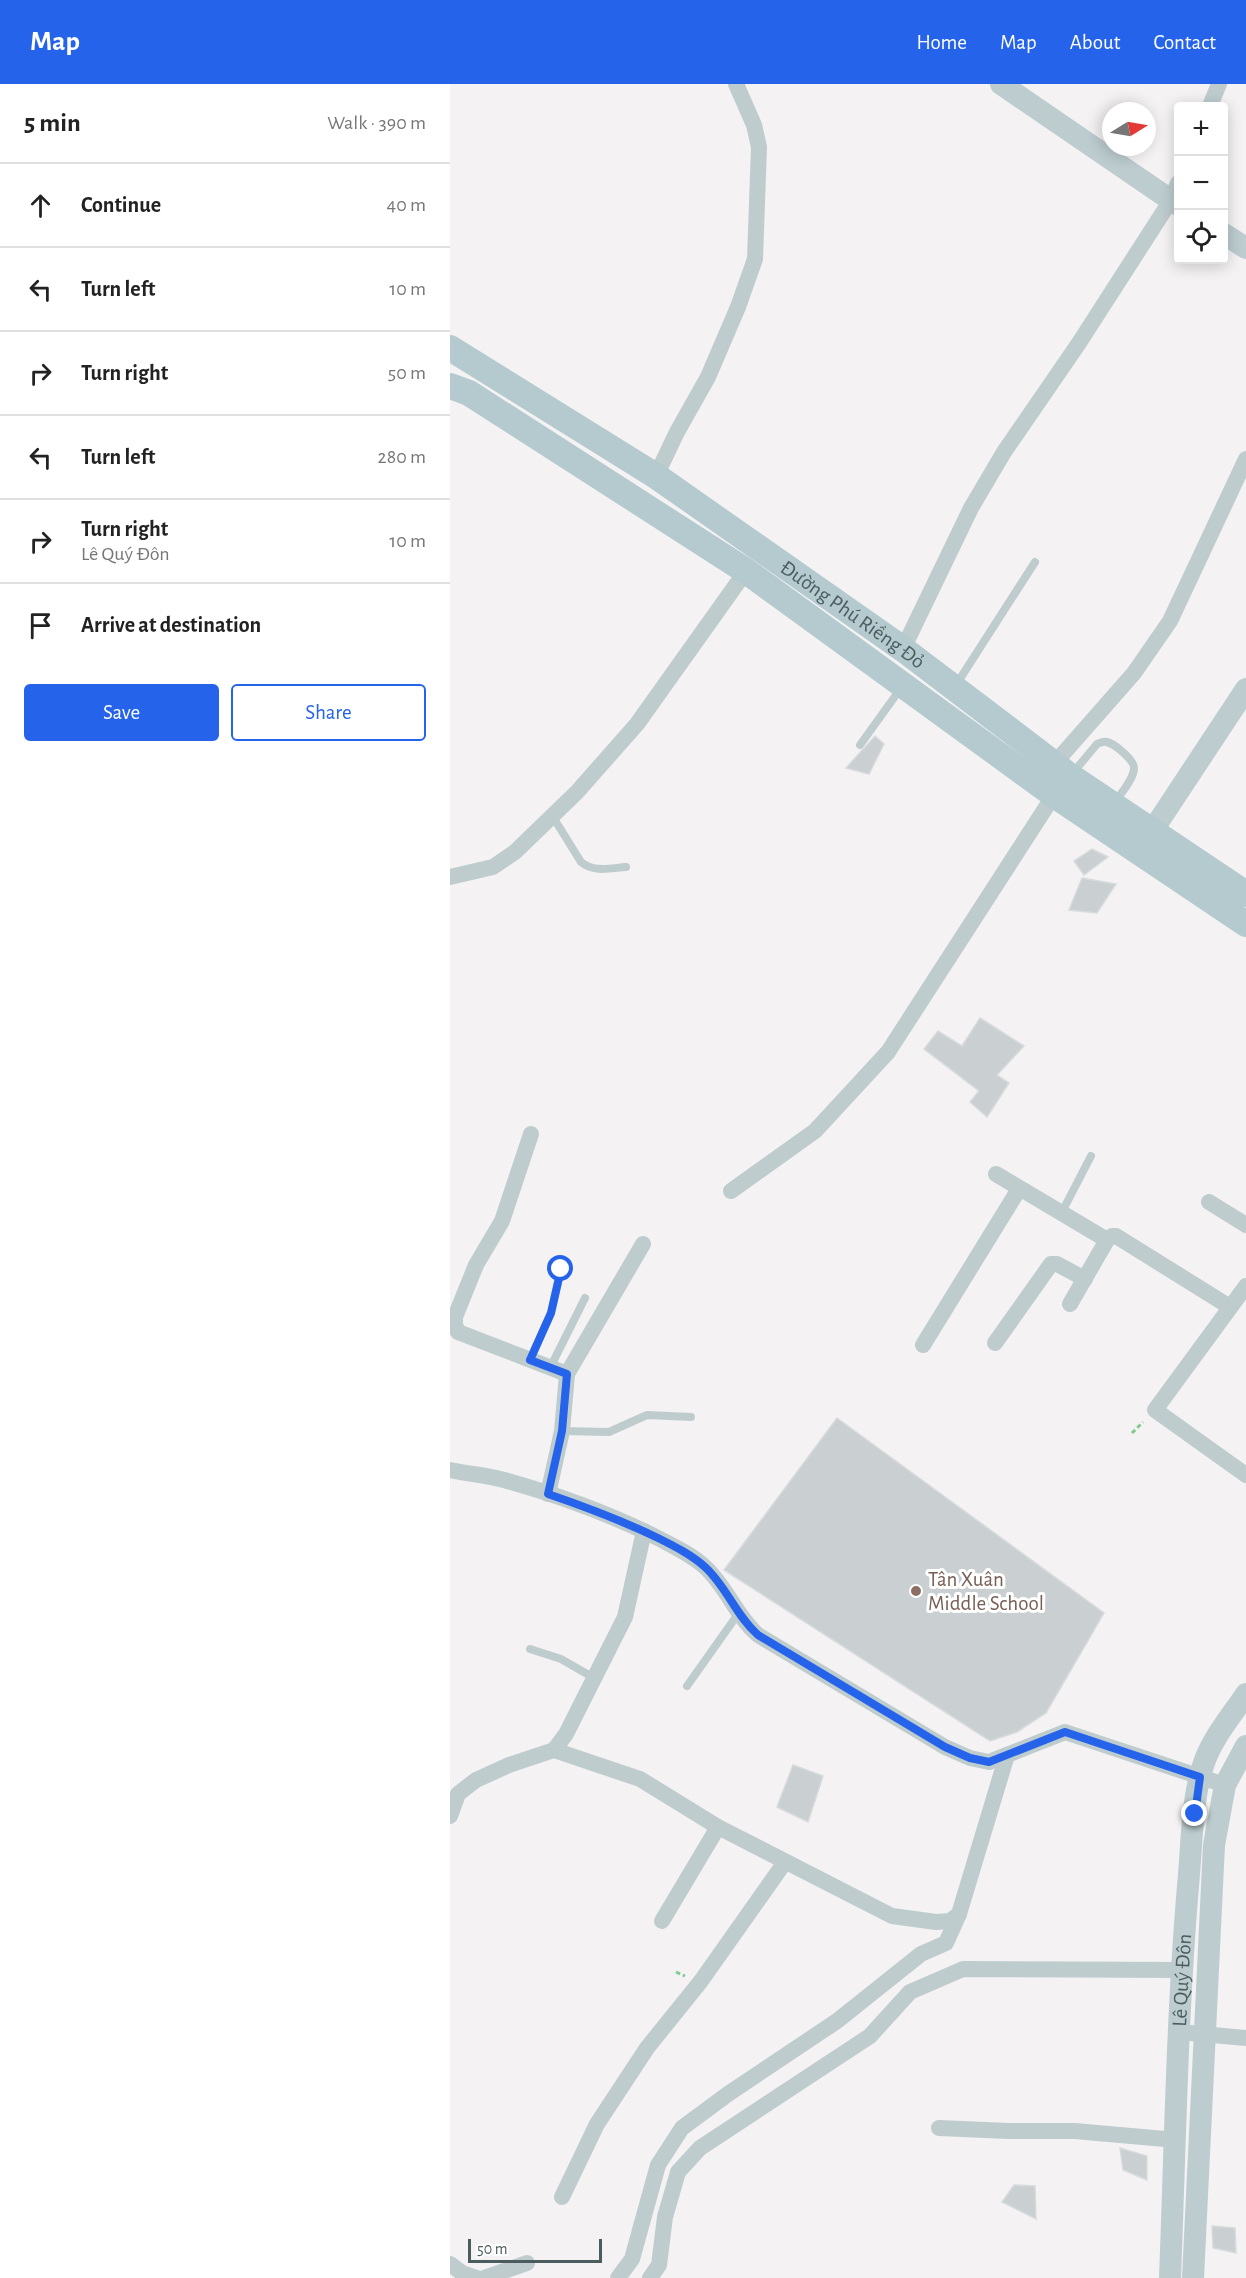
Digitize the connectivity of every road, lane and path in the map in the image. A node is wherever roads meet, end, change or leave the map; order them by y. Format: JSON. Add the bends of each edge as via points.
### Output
{"nodes":[{"id":1,"x":736,"y":84,"type":"edge"},
{"id":2,"x":1001,"y":84,"type":"edge"},
{"id":3,"x":1219,"y":84,"type":"edge"},
{"id":4,"x":1212,"y":102,"type":"edge"},
{"id":5,"x":1174,"y":195,"type":"edge"},
{"id":6,"x":1174,"y":199,"type":"edge"},
{"id":7,"x":1228,"y":237,"type":"edge"},
{"id":8,"x":1246,"y":248,"type":"edge"},
{"id":9,"x":450,"y":348,"type":"edge"},
{"id":10,"x":450,"y":386,"type":"edge"},
{"id":11,"x":1246,"y":459,"type":"edge"},
{"id":12,"x":656,"y":476,"type":"junction"},
{"id":13,"x":1035,"y":562,"type":"dead end"},
{"id":14,"x":746,"y":571,"type":"junction"},
{"id":15,"x":903,"y":649,"type":"junction"},
{"id":16,"x":903,"y":685,"type":"junction"},
{"id":17,"x":955,"y":688,"type":"junction"},
{"id":18,"x":1246,"y":689,"type":"edge"},
{"id":19,"x":860,"y":745,"type":"dead end"},
{"id":20,"x":1059,"y":778,"type":"junction"},
{"id":21,"x":1113,"y":805,"type":"junction"},
{"id":22,"x":553,"y":817,"type":"junction"},
{"id":23,"x":1146,"y":841,"type":"junction"},
{"id":24,"x":627,"y":867,"type":"dead end"},
{"id":25,"x":450,"y":877,"type":"edge"},
{"id":26,"x":1246,"y":894,"type":"edge"},
{"id":27,"x":1246,"y":924,"type":"edge"},
{"id":28,"x":531,"y":1134,"type":"dead end"},
{"id":29,"x":1091,"y":1156,"type":"dead end"},
{"id":30,"x":996,"y":1174,"type":"dead end"},
{"id":31,"x":1019,"y":1189,"type":"junction"},
{"id":32,"x":731,"y":1191,"type":"dead end"},
{"id":33,"x":1209,"y":1202,"type":"dead end"},
{"id":34,"x":1062,"y":1212,"type":"junction"},
{"id":35,"x":1246,"y":1224,"type":"edge"},
{"id":36,"x":1107,"y":1240,"type":"junction"},
{"id":37,"x":643,"y":1244,"type":"dead end"},
{"id":38,"x":561,"y":1269,"type":"dead end"},
{"id":39,"x":1085,"y":1279,"type":"junction"},
{"id":40,"x":1246,"y":1286,"type":"edge"},
{"id":41,"x":585,"y":1298,"type":"dead end"},
{"id":42,"x":1070,"y":1304,"type":"dead end"},
{"id":43,"x":1230,"y":1307,"type":"junction"},
{"id":44,"x":995,"y":1343,"type":"dead end"},
{"id":45,"x":924,"y":1345,"type":"dead end"},
{"id":46,"x":530,"y":1360,"type":"junction"},
{"id":47,"x":550,"y":1368,"type":"junction"},
{"id":48,"x":567,"y":1374,"type":"junction"},
{"id":49,"x":691,"y":1417,"type":"dead end"},
{"id":50,"x":562,"y":1431,"type":"junction"},
{"id":51,"x":450,"y":1470,"type":"edge"},
{"id":52,"x":1246,"y":1475,"type":"edge"},
{"id":53,"x":548,"y":1494,"type":"junction"},
{"id":54,"x":644,"y":1531,"type":"junction"},
{"id":55,"x":738,"y":1614,"type":"junction"},
{"id":56,"x":530,"y":1649,"type":"dead end"},
{"id":57,"x":594,"y":1678,"type":"junction"},
{"id":58,"x":687,"y":1686,"type":"dead end"},
{"id":59,"x":1246,"y":1694,"type":"edge"},
{"id":60,"x":1246,"y":1746,"type":"edge"},
{"id":61,"x":554,"y":1750,"type":"junction"},
{"id":62,"x":1007,"y":1755,"type":"junction"},
{"id":63,"x":1200,"y":1777,"type":"junction"},
{"id":64,"x":1225,"y":1785,"type":"junction"},
{"id":65,"x":450,"y":1816,"type":"edge"},
{"id":66,"x":718,"y":1827,"type":"junction"},
{"id":67,"x":785,"y":1862,"type":"junction"},
{"id":68,"x":958,"y":1914,"type":"junction"},
{"id":69,"x":662,"y":1921,"type":"dead end"},
{"id":70,"x":1183,"y":1970,"type":"junction"},
{"id":71,"x":1180,"y":2032,"type":"junction"},
{"id":72,"x":1205,"y":2034,"type":"junction"},
{"id":73,"x":1246,"y":2038,"type":"edge"},
{"id":74,"x":717,"y":2102,"type":"junction"},
{"id":75,"x":731,"y":2127,"type":"junction"},
{"id":76,"x":939,"y":2128,"type":"dead end"},
{"id":77,"x":1176,"y":2140,"type":"junction"},
{"id":78,"x":562,"y":2197,"type":"dead end"},
{"id":79,"x":527,"y":2263,"type":"dead end"},
{"id":80,"x":450,"y":2264,"type":"edge"},
{"id":81,"x":477,"y":2278,"type":"edge"},
{"id":82,"x":484,"y":2278,"type":"edge"},
{"id":83,"x":618,"y":2278,"type":"edge"},
{"id":84,"x":651,"y":2278,"type":"edge"},
{"id":85,"x":1170,"y":2278,"type":"edge"},
{"id":86,"x":1194,"y":2278,"type":"edge"}],
"edges":[{"from":1,"to":12,"type":"street","via":[[759,147],[755,258],[708,377]]},
{"from":2,"to":5,"type":"main road"},
{"from":3,"to":4,"type":"street"},
{"from":6,"to":15,"type":"street","via":[[998,462],[971,508]]},
{"from":7,"to":8,"type":"main road"},
{"from":9,"to":12,"type":"main road","name":"Đường Phú Riềng Đỏ"},
{"from":10,"to":14,"type":"main road","name":"Đường Phú Riềng Đỏ","via":[[469,393]]},
{"from":11,"to":20,"type":"street","via":[[1170,621]]},
{"from":12,"to":15,"type":"main road","name":"Đường Phú Riềng Đỏ"},
{"from":13,"to":17,"type":"lane"},
{"from":14,"to":16,"type":"main road","name":"Đường Phú Riềng Đỏ"},
{"from":14,"to":22,"type":"street","via":[[637,724]]},
{"from":15,"to":17,"type":"main road","name":"Đường Phú Riềng Đỏ"},
{"from":16,"to":19,"type":"lane"},
{"from":16,"to":20,"type":"main road","name":"Đường Phú Riềng Đỏ"},
{"from":17,"to":20,"type":"main road","name":"Đường Phú Riềng Đỏ"},
{"from":18,"to":23,"type":"main road"},
{"from":20,"to":21,"type":"main road","name":"Đường Phú Riềng Đỏ"},
{"from":20,"to":21,"type":"lane","via":[[1097,744],[1109,742],[1134,767]]},
{"from":20,"to":23,"type":"main road","name":"Đường Phú Riềng Đỏ"},
{"from":20,"to":32,"type":"street","via":[[888,1052],[815,1131]]},
{"from":21,"to":23,"type":"main road","name":"Đường Phú Riềng Đỏ"},
{"from":22,"to":24,"type":"lane","via":[[587,867]]},
{"from":22,"to":25,"type":"street","via":[[493,867]]},
{"from":23,"to":26,"type":"main road","name":"Đường Phú Riềng Đỏ"},
{"from":23,"to":27,"type":"main road","name":"Đường Phú Riềng Đỏ"},
{"from":28,"to":46,"type":"street","via":[[502,1221],[476,1265],[455,1317],[458,1332]]},
{"from":29,"to":34,"type":"lane"},
{"from":30,"to":31,"type":"street"},
{"from":31,"to":34,"type":"street"},
{"from":31,"to":45,"type":"street"},
{"from":33,"to":35,"type":"street"},
{"from":34,"to":36,"type":"street"},
{"from":36,"to":39,"type":"street"},
{"from":36,"to":43,"type":"street","via":[[1116,1236]]},
{"from":37,"to":48,"type":"street"},
{"from":38,"to":46,"type":"lane","via":[[551,1313]]},
{"from":39,"to":42,"type":"street"},
{"from":39,"to":44,"type":"street","via":[[1051,1264]]},
{"from":40,"to":43,"type":"street"},
{"from":41,"to":47,"type":"lane"},
{"from":43,"to":52,"type":"street","via":[[1155,1410]]},
{"from":46,"to":47,"type":"street"},
{"from":47,"to":48,"type":"street"},
{"from":48,"to":50,"type":"street"},
{"from":49,"to":50,"type":"lane","via":[[647,1415],[609,1432]]},
{"from":50,"to":53,"type":"street"},
{"from":51,"to":53,"type":"street","via":[[502,1479]]},
{"from":53,"to":54,"type":"street"},
{"from":54,"to":55,"type":"street","via":[[705,1567]]},
{"from":54,"to":57,"type":"street","via":[[625,1617]]},
{"from":55,"to":58,"type":"lane"},
{"from":55,"to":62,"type":"street","via":[[758,1635],[945,1747],[989,1762]]},
{"from":56,"to":57,"type":"lane","via":[[561,1659]]},
{"from":57,"to":61,"type":"street"},
{"from":59,"to":63,"type":"main road","name":"Lê Quý Đôn","via":[[1214,1743]]},
{"from":60,"to":64,"type":"main road","name":"Lê Quý Đôn"},
{"from":61,"to":65,"type":"street","via":[[509,1764],[476,1780],[458,1794]]},
{"from":61,"to":66,"type":"street","via":[[640,1779]]},
{"from":62,"to":63,"type":"street","via":[[1065,1732]]},
{"from":62,"to":68,"type":"street"},
{"from":63,"to":64,"type":"street"},
{"from":63,"to":70,"type":"main road","name":"Lê Quý Đôn"},
{"from":64,"to":72,"type":"main road","name":"Lê Quý Đôn","via":[[1214,1845]]},
{"from":66,"to":67,"type":"street"},
{"from":66,"to":69,"type":"street"},
{"from":67,"to":68,"type":"street","via":[[892,1916],[943,1922]]},
{"from":67,"to":78,"type":"street","via":[[701,1981],[647,2048],[597,2124]]},
{"from":68,"to":74,"type":"street","via":[[946,1943],[921,1954],[837,2021]]},
{"from":70,"to":71,"type":"main road","name":"Lê Quý Đôn"},
{"from":70,"to":75,"type":"street","via":[[963,1969],[910,1992],[870,2036]]},
{"from":71,"to":72,"type":"street"},
{"from":71,"to":77,"type":"main road","name":"Lê Quý Đôn"},
{"from":72,"to":73,"type":"street"},
{"from":72,"to":86,"type":"main road","name":"Lê Quý Đôn"},
{"from":74,"to":75,"type":"street"},
{"from":74,"to":83,"type":"street","via":[[682,2128],[658,2165],[632,2259]]},
{"from":75,"to":84,"type":"street","via":[[700,2148],[678,2172],[665,2217],[659,2265]]},
{"from":76,"to":77,"type":"street","via":[[1075,2131]]},
{"from":77,"to":85,"type":"main road","name":"Lê Quý Đôn"},
{"from":79,"to":82,"type":"street"},
{"from":80,"to":81,"type":"street"}]}
